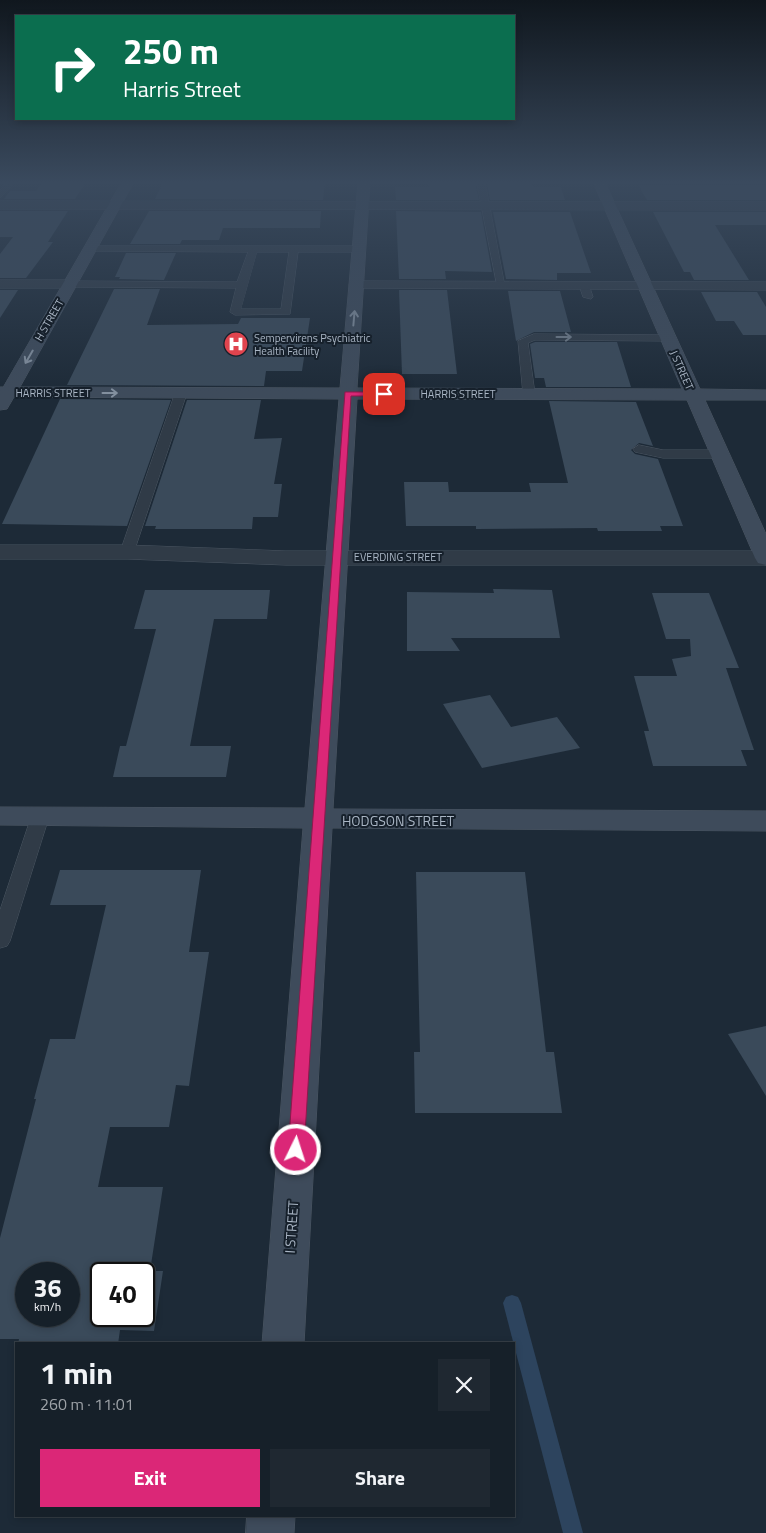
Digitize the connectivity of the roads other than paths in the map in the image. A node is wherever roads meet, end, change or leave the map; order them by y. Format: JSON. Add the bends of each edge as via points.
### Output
{"nodes":[{"id":1,"x":87,"y":254,"type":"edge"},
{"id":2,"x":252,"y":254,"type":"edge"},
{"id":3,"x":294,"y":254,"type":"edge"},
{"id":4,"x":359,"y":254,"type":"edge"},
{"id":5,"x":495,"y":254,"type":"edge"},
{"id":6,"x":631,"y":254,"type":"edge"},
{"id":7,"x":0,"y":284,"type":"edge"},
{"id":8,"x":70,"y":284,"type":"junction"},
{"id":9,"x":241,"y":285,"type":"junction"},
{"id":10,"x":356,"y":285,"type":"junction"},
{"id":11,"x":502,"y":285,"type":"junction"},
{"id":12,"x":646,"y":286,"type":"junction"},
{"id":13,"x":766,"y":286,"type":"edge"},
{"id":14,"x":668,"y":338,"type":"junction"},
{"id":15,"x":351,"y":352,"type":"junction"},
{"id":16,"x":181,"y":393,"type":"junction"},
{"id":17,"x":272,"y":394,"type":"junction"},
{"id":18,"x":348,"y":394,"type":"junction"},
{"id":19,"x":529,"y":394,"type":"junction"},
{"id":20,"x":693,"y":395,"type":"junction"},
{"id":21,"x":766,"y":395,"type":"edge"},
{"id":22,"x":3,"y":397,"type":"edge"},
{"id":23,"x":639,"y":449,"type":"dead end"},
{"id":24,"x":719,"y":454,"type":"junction"},
{"id":25,"x":0,"y":552,"type":"edge"},
{"id":26,"x":128,"y":552,"type":"junction"},
{"id":27,"x":336,"y":557,"type":"junction"},
{"id":28,"x":766,"y":558,"type":"edge"},
{"id":29,"x":0,"y":816,"type":"edge"},
{"id":30,"x":40,"y":817,"type":"junction"},
{"id":31,"x":319,"y":819,"type":"junction"},
{"id":32,"x":766,"y":821,"type":"edge"},
{"id":33,"x":0,"y":941,"type":"edge"},
{"id":34,"x":283,"y":1342,"type":"edge"},
{"id":35,"x":271,"y":1517,"type":"edge"},
{"id":36,"x":270,"y":1533,"type":"edge"}],
"edges":[{"from":1,"to":8,"type":"street","name":"H STREET"},
{"from":2,"to":9,"type":"lane"},
{"from":3,"to":9,"type":"lane","via":[[286,312],[235,312]]},
{"from":4,"to":10,"type":"street","name":"I STREET"},
{"from":5,"to":11,"type":"lane"},
{"from":6,"to":12,"type":"street","name":"J STREET"},
{"from":7,"to":8,"type":"street"},
{"from":8,"to":9,"type":"lane"},
{"from":8,"to":22,"type":"street","name":"H STREET","one_way":true},
{"from":10,"to":11,"type":"street"},
{"from":15,"to":10,"type":"street","name":"I STREET","one_way":true},
{"from":11,"to":12,"type":"street","via":[[586,291]]},
{"from":12,"to":13,"type":"street"},
{"from":12,"to":14,"type":"street","name":"J STREET"},
{"from":19,"to":14,"type":"lane","one_way":true,"via":[[523,341],[534,337],[600,335]]},
{"from":14,"to":20,"type":"street","name":"J STREET"},
{"from":15,"to":17,"type":"street","via":[[341,359],[334,382],[325,387]]},
{"from":15,"to":18,"type":"street","name":"I STREET"},
{"from":16,"to":17,"type":"street","name":"HARRIS STREET"},
{"from":22,"to":16,"type":"street","name":"HARRIS STREET","one_way":true},
{"from":16,"to":26,"type":"lane"},
{"from":17,"to":18,"type":"street","name":"HARRIS STREET"},
{"from":18,"to":19,"type":"street","name":"HARRIS STREET"},
{"from":18,"to":27,"type":"street","name":"I STREET"},
{"from":19,"to":20,"type":"street","name":"HARRIS STREET"},
{"from":20,"to":21,"type":"street","name":"HARRIS STREET"},
{"from":20,"to":24,"type":"street","name":"J STREET"},
{"from":23,"to":24,"type":"lane","via":[[664,454]]},
{"from":24,"to":28,"type":"street","name":"J STREET"},
{"from":25,"to":26,"type":"street","name":"EVERDING STREET"},
{"from":26,"to":27,"type":"street","name":"EVERDING STREET"},
{"from":27,"to":28,"type":"street","name":"EVERDING STREET"},
{"from":27,"to":31,"type":"street","name":"I STREET"},
{"from":29,"to":30,"type":"street","name":"HODGSON STREET"},
{"from":30,"to":31,"type":"street","name":"HODGSON STREET"},
{"from":30,"to":33,"type":"lane"},
{"from":31,"to":32,"type":"street","name":"HODGSON STREET"},
{"from":31,"to":34,"type":"street","name":"I STREET"},
{"from":35,"to":36,"type":"street"}]}
